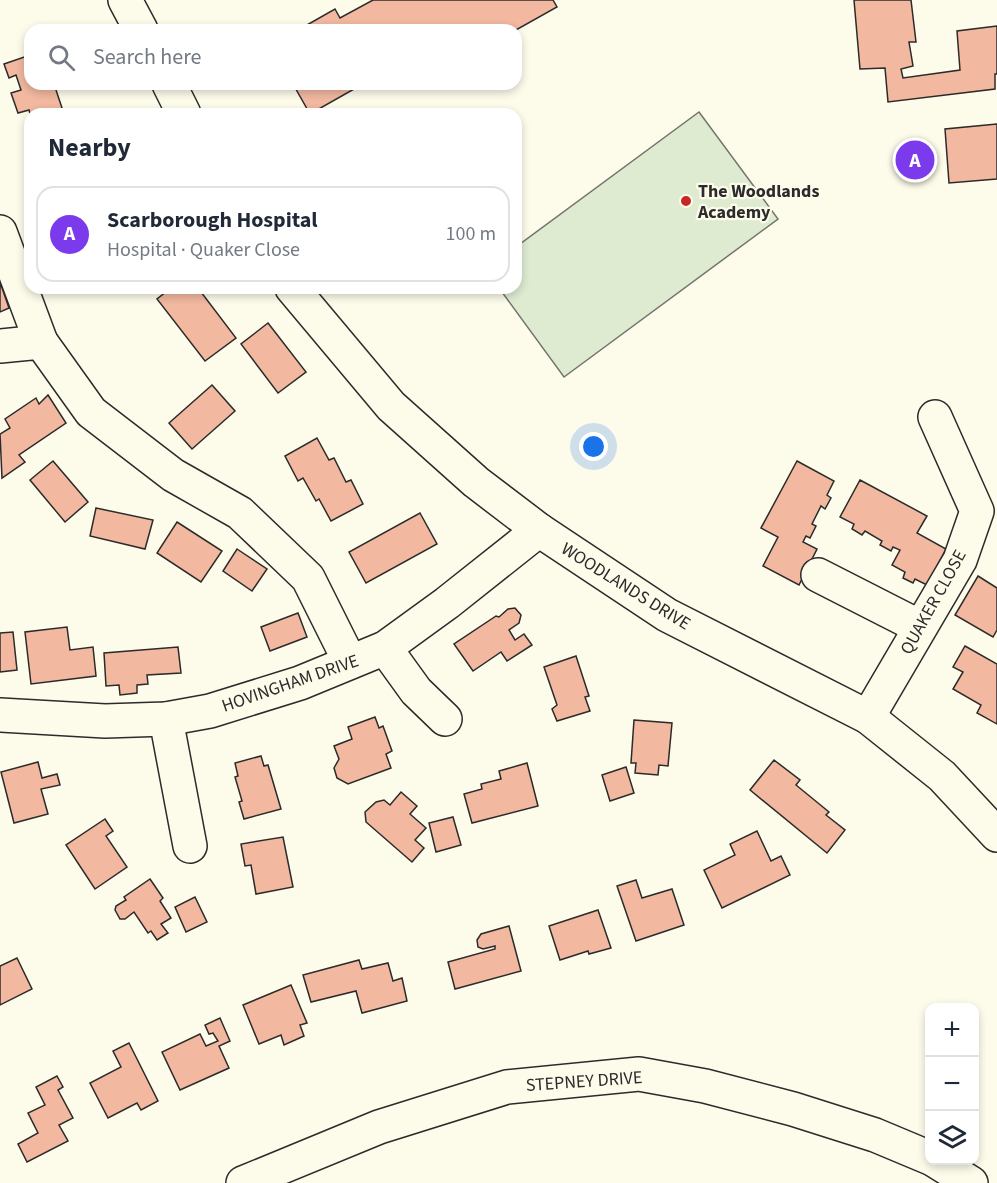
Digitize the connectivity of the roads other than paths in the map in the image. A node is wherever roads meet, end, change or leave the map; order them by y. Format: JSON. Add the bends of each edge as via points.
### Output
{"nodes":[{"id":1,"x":125,"y":0,"type":"edge"},
{"id":2,"x":138,"y":24,"type":"edge"},
{"id":3,"x":172,"y":90,"type":"edge"},
{"id":4,"x":181,"y":108,"type":"edge"},
{"id":5,"x":0,"y":232,"type":"edge"},
{"id":6,"x":297,"y":294,"type":"edge"},
{"id":7,"x":41,"y":342,"type":"junction"},
{"id":8,"x":0,"y":346,"type":"edge"},
{"id":9,"x":935,"y":417,"type":"dead end"},
{"id":10,"x":539,"y":530,"type":"junction"},
{"id":11,"x":818,"y":575,"type":"dead end"},
{"id":12,"x":920,"y":627,"type":"junction"},
{"id":13,"x":385,"y":648,"type":"junction"},
{"id":14,"x":350,"y":662,"type":"junction"},
{"id":15,"x":0,"y":715,"type":"edge"},
{"id":16,"x":868,"y":717,"type":"junction"},
{"id":17,"x":166,"y":719,"type":"junction"},
{"id":18,"x":445,"y":719,"type":"dead end"},
{"id":19,"x":997,"y":835,"type":"edge"},
{"id":20,"x":189,"y":846,"type":"dead end"},
{"id":21,"x":925,"y":1156,"type":"edge"},
{"id":22,"x":941,"y":1165,"type":"edge"},
{"id":23,"x":243,"y":1183,"type":"edge"},
{"id":24,"x":971,"y":1183,"type":"edge"}],
"edges":[{"from":1,"to":2,"type":"street"},
{"from":3,"to":4,"type":"street"},
{"from":5,"to":7,"type":"street"},
{"from":6,"to":10,"type":"street","name":"WOODLANDS DRIVE","via":[[391,406],[476,482]]},
{"from":7,"to":8,"type":"street"},
{"from":7,"to":14,"type":"street","via":[[91,412],[173,475],[240,513],[308,578]]},
{"from":9,"to":12,"type":"street","name":"QUAKER CLOSE","via":[[977,511],[960,560]]},
{"from":10,"to":13,"type":"street","name":"HOVINGHAM DRIVE"},
{"from":10,"to":16,"type":"street","name":"WOODLANDS DRIVE","via":[[667,615]]},
{"from":11,"to":12,"type":"street"},
{"from":12,"to":16,"type":"street","name":"QUAKER CLOSE"},
{"from":13,"to":14,"type":"street","name":"HOVINGHAM DRIVE"},
{"from":13,"to":18,"type":"street","via":[[416,691]]},
{"from":14,"to":17,"type":"street","name":"HOVINGHAM DRIVE","via":[[300,683],[210,711]]},
{"from":15,"to":17,"type":"street","name":"HOVINGHAM DRIVE","via":[[105,721]]},
{"from":16,"to":19,"type":"street","name":"WOODLANDS DRIVE","via":[[942,776]]},
{"from":17,"to":20,"type":"street"},
{"from":21,"to":23,"type":"street","name":"STEPNEY DRIVE","via":[[875,1135],[792,1109],[705,1086],[639,1074],[507,1088],[379,1127]]},
{"from":22,"to":24,"type":"street"}]}
